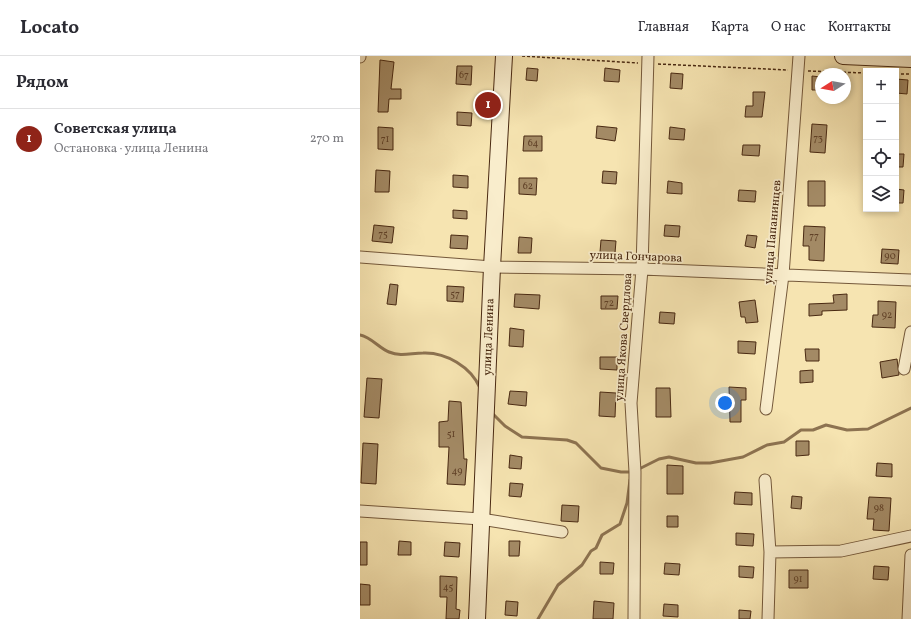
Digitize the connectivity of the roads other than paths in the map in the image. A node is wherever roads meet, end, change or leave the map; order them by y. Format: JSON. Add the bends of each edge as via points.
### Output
{"nodes":[{"id":1,"x":504,"y":56,"type":"edge"},
{"id":2,"x":799,"y":56,"type":"edge"},
{"id":3,"x":843,"y":56,"type":"edge"},
{"id":4,"x":911,"y":59,"type":"edge"},
{"id":5,"x":648,"y":60,"type":"edge"},
{"id":6,"x":360,"y":257,"type":"edge"},
{"id":7,"x":492,"y":267,"type":"junction"},
{"id":8,"x":642,"y":269,"type":"junction"},
{"id":9,"x":784,"y":275,"type":"junction"},
{"id":10,"x":911,"y":280,"type":"edge"},
{"id":11,"x":911,"y":332,"type":"edge"},
{"id":12,"x":904,"y":369,"type":"dead end"},
{"id":13,"x":766,"y":409,"type":"dead end"},
{"id":14,"x":765,"y":480,"type":"dead end"},
{"id":15,"x":360,"y":511,"type":"edge"},
{"id":16,"x":481,"y":519,"type":"junction"},
{"id":17,"x":562,"y":532,"type":"dead end"},
{"id":18,"x":911,"y":536,"type":"edge"},
{"id":19,"x":770,"y":552,"type":"junction"},
{"id":20,"x":911,"y":555,"type":"edge"},
{"id":21,"x":477,"y":619,"type":"edge"},
{"id":22,"x":634,"y":619,"type":"edge"},
{"id":23,"x":768,"y":619,"type":"edge"},
{"id":24,"x":908,"y":619,"type":"edge"}],
"edges":[{"from":1,"to":7,"type":"main road","name":"улица Ленина"},
{"from":2,"to":9,"type":"street","name":"улица Папанинцев"},
{"from":3,"to":4,"type":"main road"},
{"from":5,"to":8,"type":"street","name":"улица Якова Свердлова"},
{"from":6,"to":7,"type":"street","name":"улица Гончарова"},
{"from":7,"to":8,"type":"street","name":"улица Гончарова"},
{"from":7,"to":16,"type":"main road","name":"улица Ленина"},
{"from":8,"to":9,"type":"street","name":"улица Гончарова"},
{"from":8,"to":22,"type":"street","name":"улица Якова Свердлова","via":[[631,403],[635,467]]},
{"from":9,"to":10,"type":"street","name":"улица Гончарова"},
{"from":9,"to":13,"type":"street","name":"улица Папанинцев"},
{"from":11,"to":12,"type":"street"},
{"from":14,"to":19,"type":"street"},
{"from":15,"to":16,"type":"street"},
{"from":16,"to":17,"type":"street"},
{"from":16,"to":21,"type":"main road","name":"улица Ленина"},
{"from":18,"to":19,"type":"street","via":[[841,551]]},
{"from":19,"to":23,"type":"street"},
{"from":20,"to":24,"type":"street"}]}
